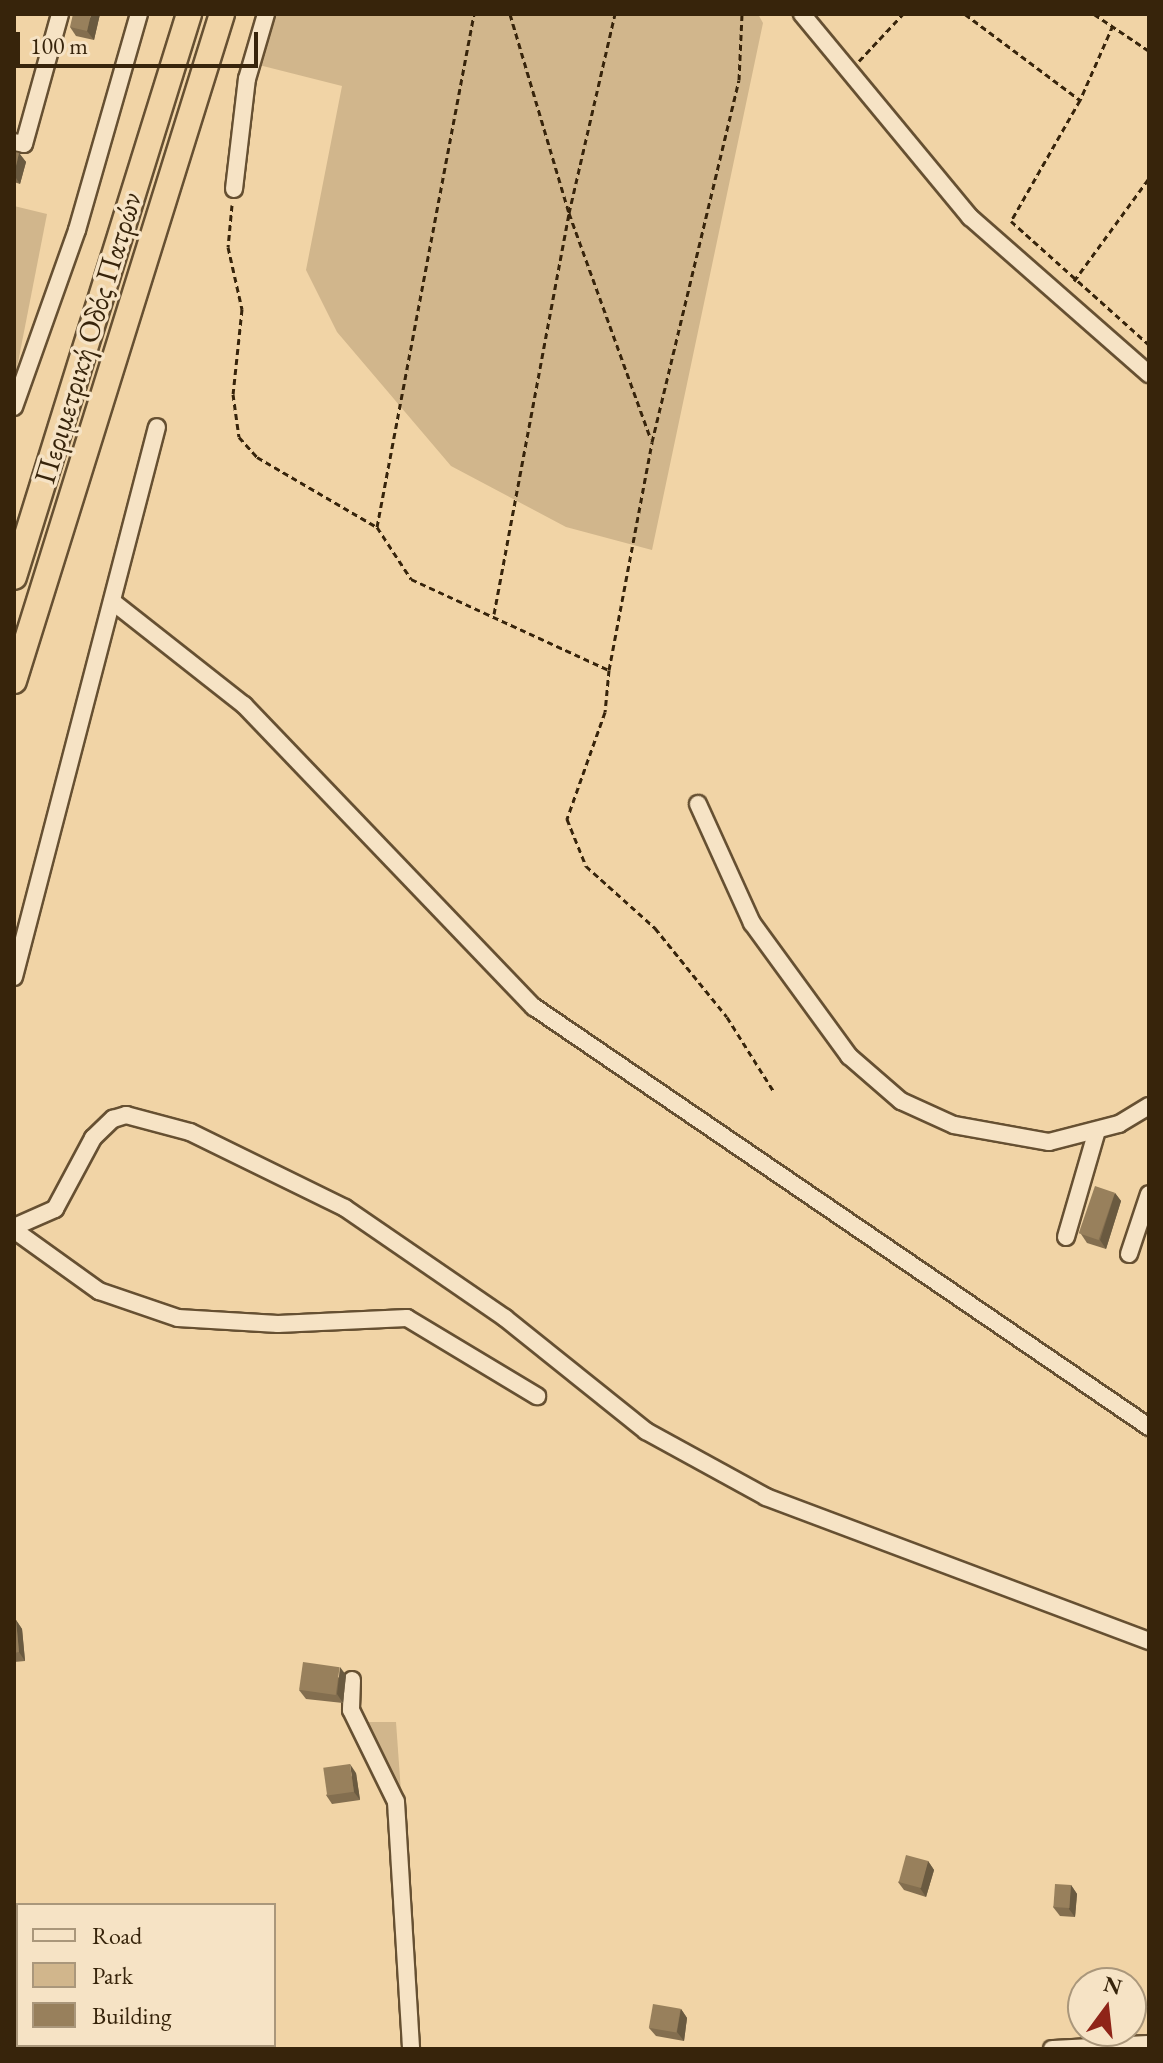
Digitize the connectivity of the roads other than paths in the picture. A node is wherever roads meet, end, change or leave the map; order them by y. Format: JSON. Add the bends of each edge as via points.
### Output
{"nodes":[{"id":1,"x":60,"y":14,"type":"edge"},
{"id":2,"x":139,"y":14,"type":"edge"},
{"id":3,"x":189,"y":14,"type":"edge"},
{"id":4,"x":222,"y":14,"type":"edge"},
{"id":5,"x":266,"y":14,"type":"edge"},
{"id":6,"x":802,"y":14,"type":"edge"},
{"id":7,"x":14,"y":142,"type":"edge"},
{"id":8,"x":234,"y":189,"type":"road end"},
{"id":9,"x":1149,"y":374,"type":"edge"},
{"id":10,"x":14,"y":407,"type":"edge"},
{"id":11,"x":157,"y":427,"type":"dead end"},
{"id":12,"x":14,"y":577,"type":"edge"},
{"id":13,"x":113,"y":602,"type":"junction"},
{"id":14,"x":14,"y":681,"type":"edge"},
{"id":15,"x":698,"y":804,"type":"dead end"},
{"id":16,"x":14,"y":977,"type":"edge"},
{"id":17,"x":1149,"y":1106,"type":"edge"},
{"id":18,"x":1097,"y":1130,"type":"junction"},
{"id":19,"x":1149,"y":1194,"type":"edge"},
{"id":20,"x":14,"y":1228,"type":"edge"},
{"id":21,"x":1066,"y":1237,"type":"dead end"},
{"id":22,"x":1129,"y":1254,"type":"dead end"},
{"id":23,"x":537,"y":1396,"type":"dead end"},
{"id":24,"x":1149,"y":1427,"type":"edge"},
{"id":25,"x":1149,"y":1641,"type":"edge"},
{"id":26,"x":352,"y":1680,"type":"dead end"},
{"id":27,"x":1149,"y":2044,"type":"edge"},
{"id":28,"x":411,"y":2049,"type":"edge"},
{"id":29,"x":1052,"y":2049,"type":"edge"}],
"edges":[{"from":1,"to":7,"type":"street","via":[[24,144]]},
{"from":2,"to":10,"type":"street","via":[[62,276]]},
{"from":3,"to":12,"type":"highway","name":"Περιμετρική Οδός Πατρών"},
{"from":4,"to":14,"type":"highway","name":"Περιμετρική Οδός Πατρών"},
{"from":5,"to":8,"type":"street","via":[[247,79]]},
{"from":6,"to":9,"type":"street","via":[[970,217]]},
{"from":11,"to":13,"type":"street"},
{"from":13,"to":16,"type":"street"},
{"from":13,"to":24,"type":"street","via":[[244,705],[534,1007]]},
{"from":15,"to":18,"type":"street","via":[[752,923],[849,1056],[901,1101],[954,1125],[1049,1142]]},
{"from":17,"to":18,"type":"street"},
{"from":18,"to":21,"type":"street"},
{"from":19,"to":22,"type":"street"},
{"from":20,"to":23,"type":"street","via":[[99,1291],[178,1318],[278,1324],[407,1318]]},
{"from":20,"to":25,"type":"street","via":[[55,1209],[93,1138],[113,1119],[126,1115],[190,1132],[345,1208],[505,1318],[646,1431],[766,1497]]},
{"from":26,"to":28,"type":"street","via":[[351,1710],[396,1802]]},
{"from":27,"to":29,"type":"street"}]}
